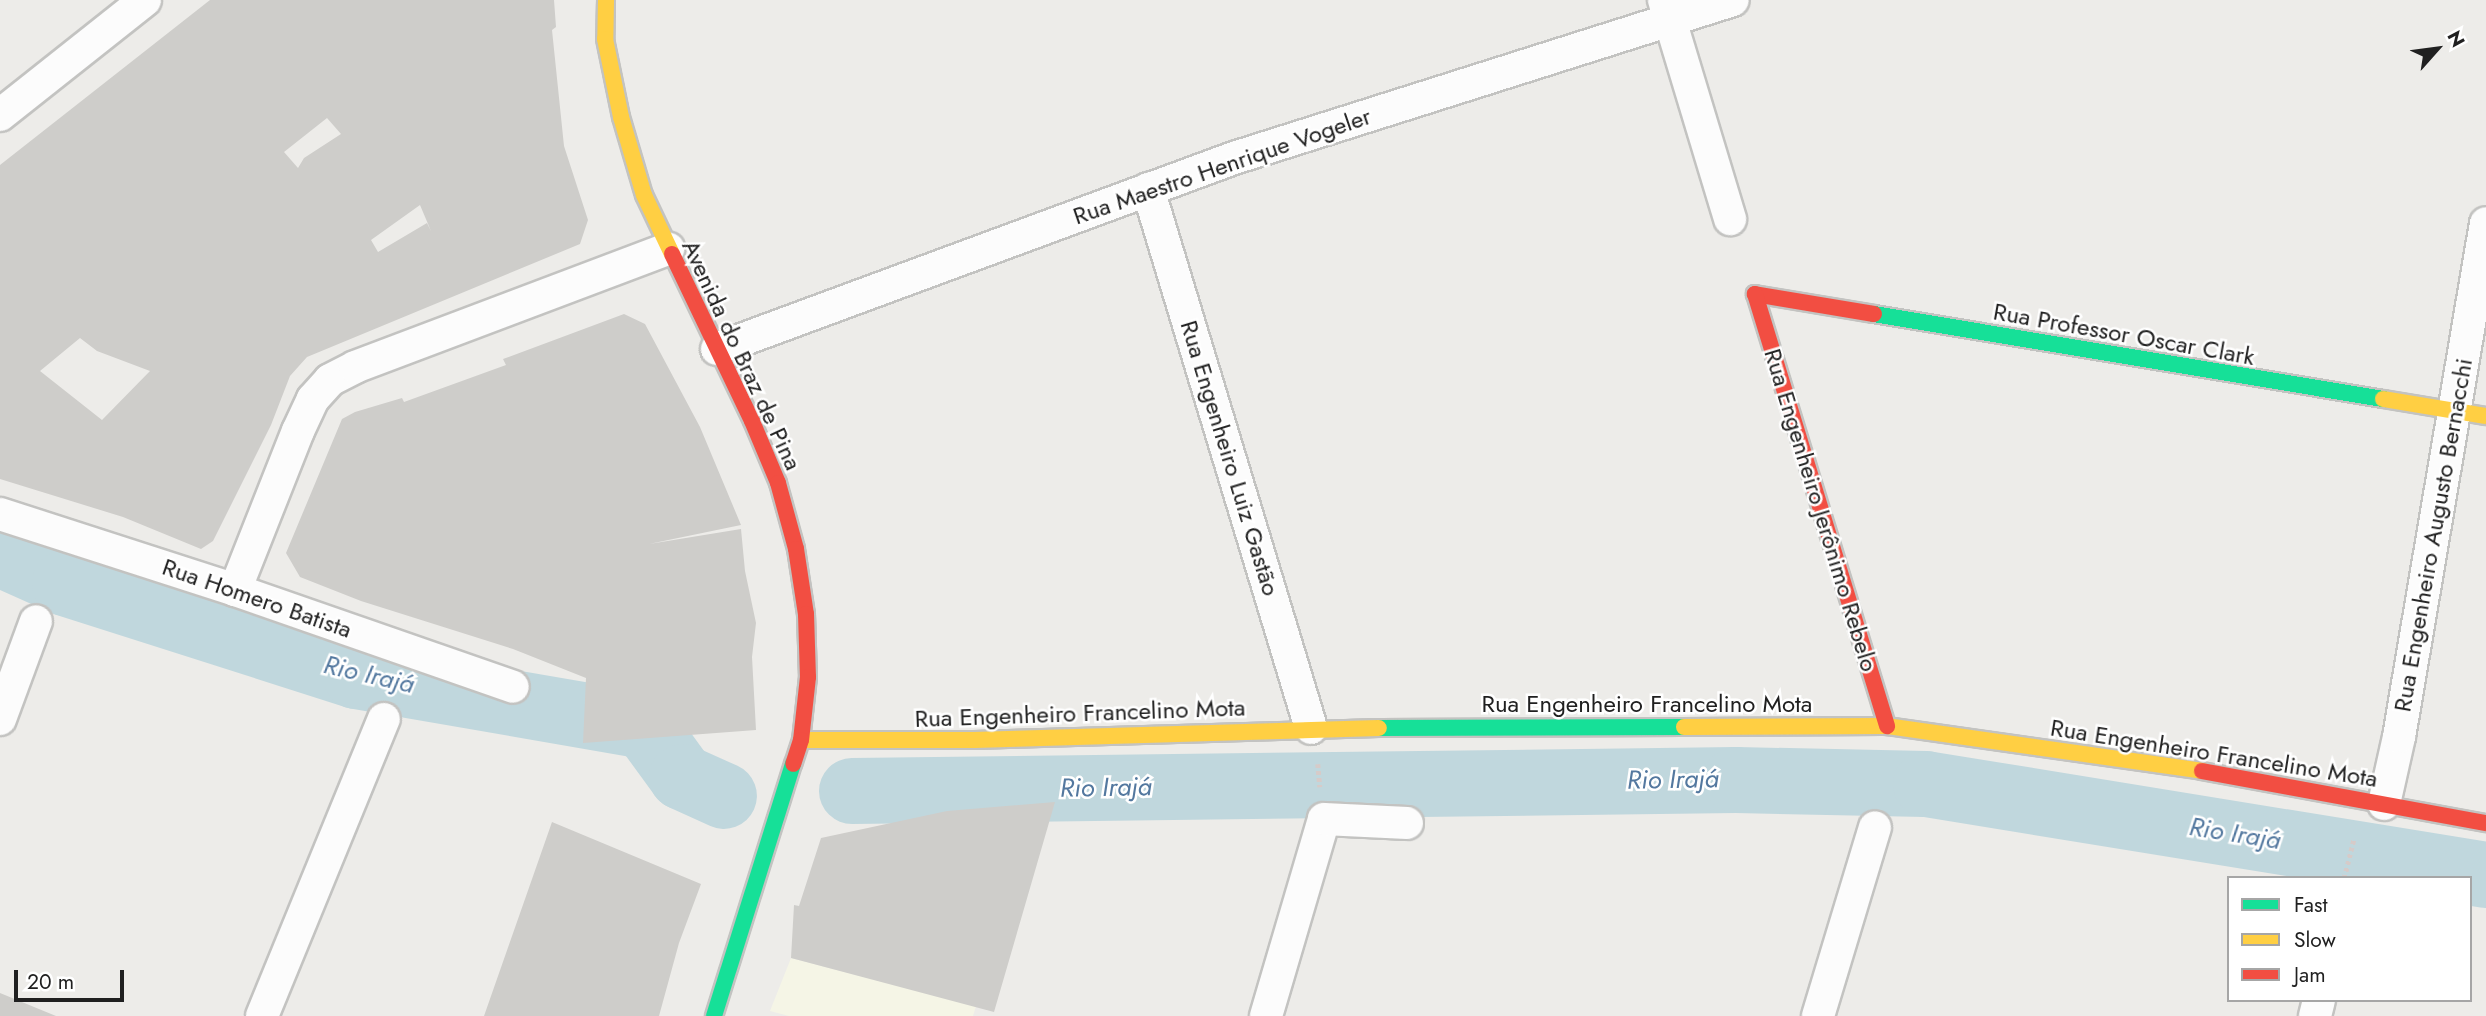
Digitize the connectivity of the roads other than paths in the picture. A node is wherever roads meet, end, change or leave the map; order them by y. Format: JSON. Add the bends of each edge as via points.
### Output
{"nodes":[{"id":1,"x":145,"y":0,"type":"edge"},
{"id":2,"x":606,"y":0,"type":"edge"},
{"id":3,"x":1733,"y":0,"type":"edge"},
{"id":4,"x":1668,"y":11,"type":"edge"},
{"id":5,"x":0,"y":115,"type":"edge"},
{"id":6,"x":1148,"y":189,"type":"junction"},
{"id":7,"x":1730,"y":219,"type":"dead end"},
{"id":8,"x":2486,"y":223,"type":"edge"},
{"id":9,"x":668,"y":249,"type":"junction"},
{"id":10,"x":1755,"y":294,"type":"joint"},
{"id":11,"x":717,"y":349,"type":"junction"},
{"id":12,"x":2454,"y":411,"type":"junction"},
{"id":13,"x":2486,"y":416,"type":"edge"},
{"id":14,"x":0,"y":514,"type":"edge"},
{"id":15,"x":236,"y":590,"type":"junction"},
{"id":16,"x":36,"y":621,"type":"dead end"},
{"id":17,"x":513,"y":687,"type":"dead end"},
{"id":18,"x":0,"y":719,"type":"edge"},
{"id":19,"x":384,"y":719,"type":"dead end"},
{"id":20,"x":1887,"y":726,"type":"junction"},
{"id":21,"x":801,"y":740,"type":"junction"},
{"id":22,"x":1314,"y":743,"type":"junction"},
{"id":23,"x":2384,"y":804,"type":"junction"},
{"id":24,"x":2486,"y":822,"type":"edge"},
{"id":25,"x":1407,"y":823,"type":"dead end"},
{"id":26,"x":1875,"y":827,"type":"dead end"},
{"id":27,"x":262,"y":1016,"type":"edge"},
{"id":28,"x":715,"y":1016,"type":"edge"},
{"id":29,"x":1266,"y":1016,"type":"edge"},
{"id":30,"x":1818,"y":1016,"type":"edge"}],
"edges":[{"from":1,"to":5,"type":"street"},
{"from":2,"to":9,"type":"street","name":"Avenida do Braz de Pina","via":[[605,39],[621,117],[644,195]]},
{"from":3,"to":4,"type":"street","name":"Rua Maestro Henrique Vogeler"},
{"from":4,"to":6,"type":"street","name":"Rua Maestro Henrique Vogeler"},
{"from":4,"to":7,"type":"street"},
{"from":6,"to":11,"type":"street","name":"Rua Maestro Henrique Vogeler"},
{"from":6,"to":22,"type":"street","name":"Rua Engenheiro Luiz Gastão"},
{"from":8,"to":12,"type":"street","name":"Rua Engenheiro Augusto Bernacchi"},
{"from":9,"to":11,"type":"street","name":"Avenida do Braz de Pina"},
{"from":9,"to":15,"type":"street","via":[[330,380],[313,399],[298,431]]},
{"from":10,"to":12,"type":"street","name":"Rua Professor Oscar Clark"},
{"from":10,"to":20,"type":"street","name":"Rua Engenheiro Jerônimo Rebelo"},
{"from":11,"to":21,"type":"street","name":"Avenida do Braz de Pina","via":[[778,483],[796,549],[806,614],[808,677]]},
{"from":12,"to":13,"type":"street","name":"Rua Professor Oscar Clark"},
{"from":12,"to":23,"type":"street","name":"Rua Engenheiro Augusto Bernacchi"},
{"from":14,"to":15,"type":"street","name":"Rua Homero Batista"},
{"from":15,"to":17,"type":"street","name":"Rua Homero Batista"},
{"from":16,"to":18,"type":"street"},
{"from":19,"to":27,"type":"street"},
{"from":20,"to":22,"type":"street","name":"Rua Engenheiro Francelino Mota"},
{"from":20,"to":23,"type":"street","name":"Rua Engenheiro Francelino Mota","via":[[2174,766]]},
{"from":21,"to":22,"type":"street","name":"Rua Engenheiro Francelino Mota"},
{"from":21,"to":28,"type":"street","name":"Avenida do Braz de Pina"},
{"from":23,"to":24,"type":"street","name":"Rua Engenheiro Francelino Mota"},
{"from":25,"to":29,"type":"street","via":[[1323,809]]},
{"from":26,"to":30,"type":"street"}]}
